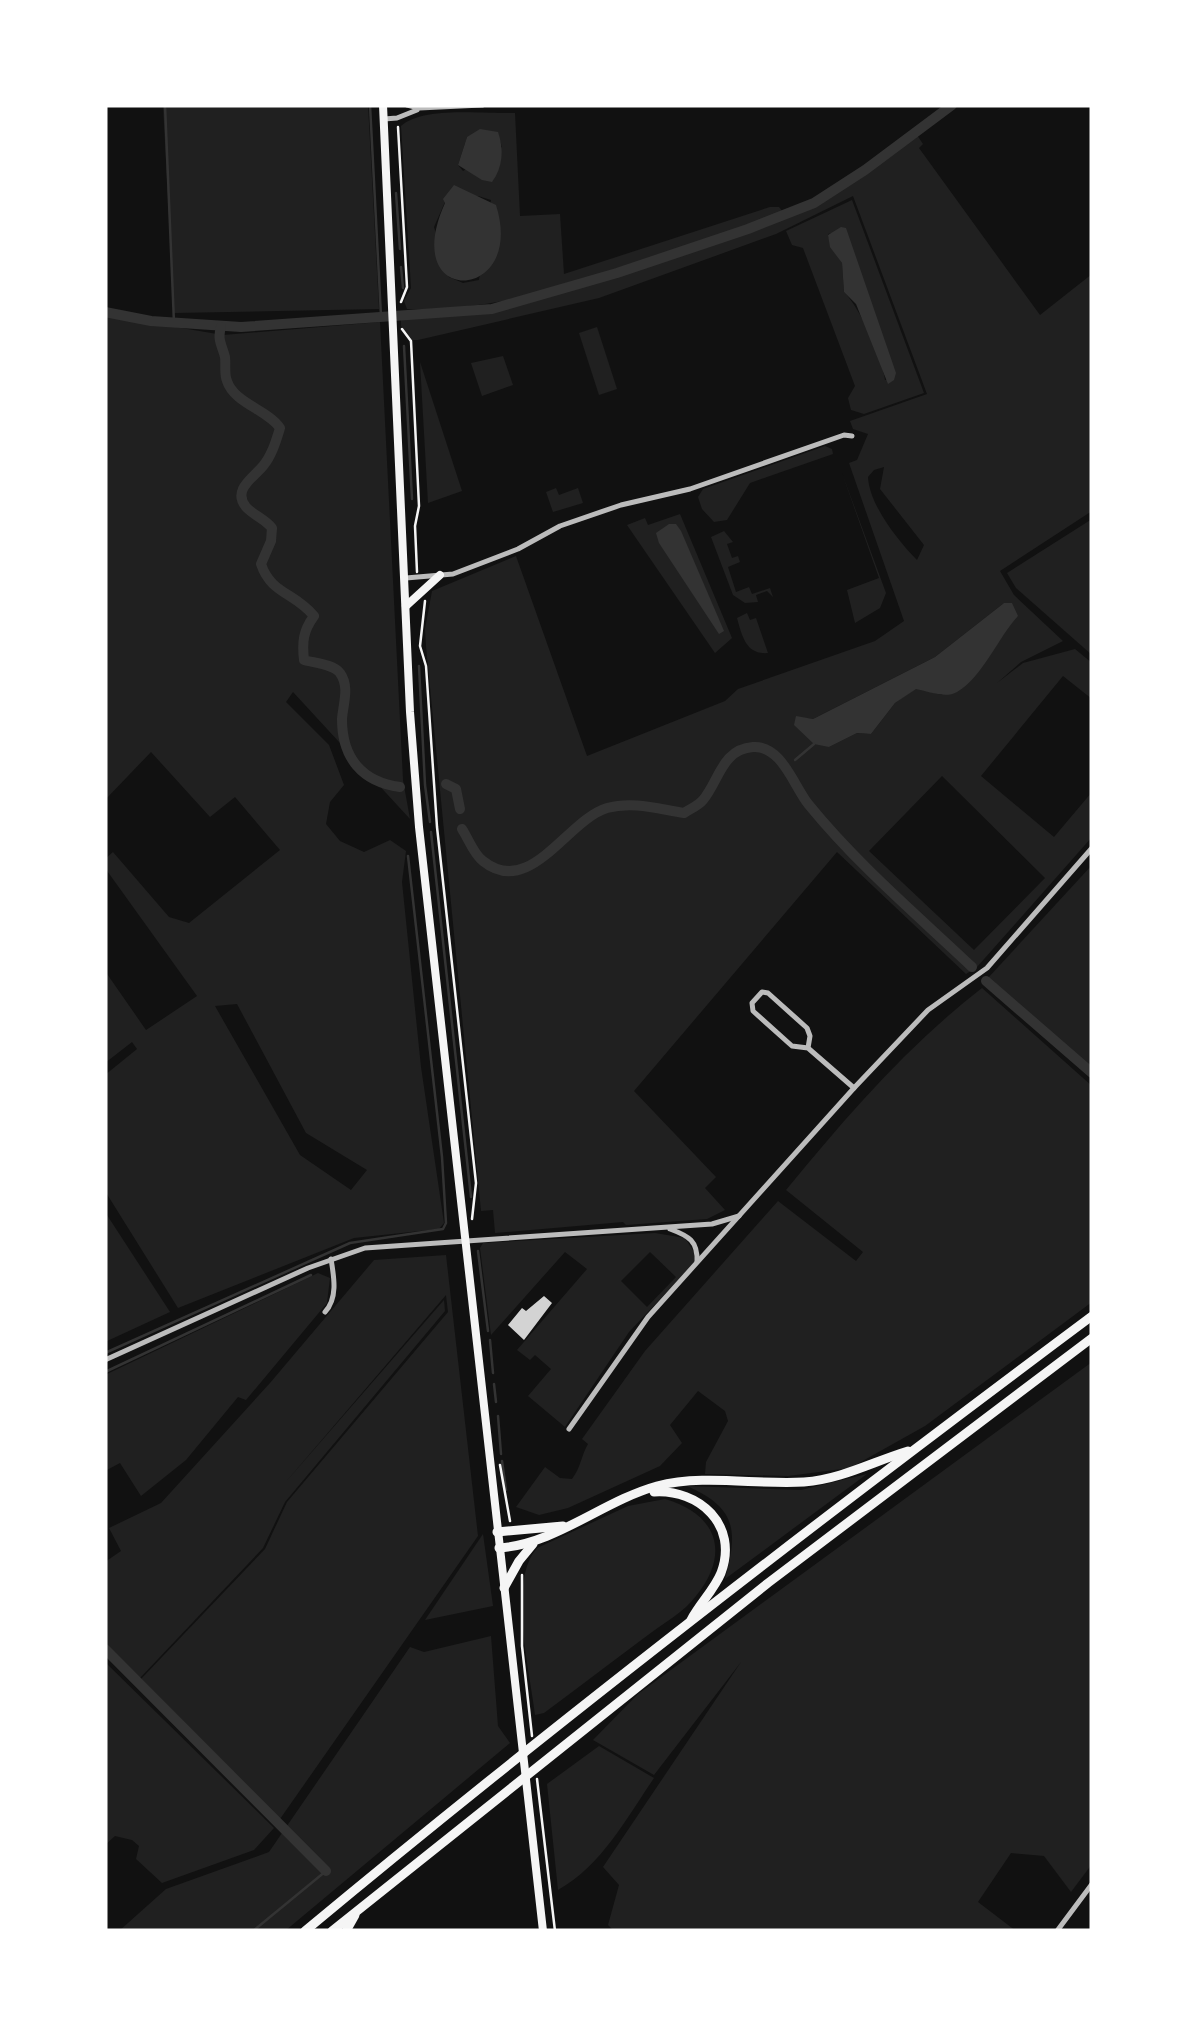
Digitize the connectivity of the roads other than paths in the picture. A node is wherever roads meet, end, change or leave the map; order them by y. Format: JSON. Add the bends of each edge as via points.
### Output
{"nodes":[{"id":1,"x":383,"y":105,"type":"edge"},
{"id":2,"x":406,"y":105,"type":"edge"},
{"id":3,"x":482,"y":105,"type":"edge"},
{"id":4,"x":420,"y":108,"type":"junction"},
{"id":5,"x":384,"y":119,"type":"junction"},
{"id":6,"x":852,"y":436,"type":"dead end"},
{"id":7,"x":440,"y":575,"type":"junction"},
{"id":8,"x":406,"y":578,"type":"junction"},
{"id":9,"x":406,"y":606,"type":"junction"},
{"id":10,"x":1092,"y":848,"type":"edge"},
{"id":11,"x":808,"y":1048,"type":"junction"},
{"id":12,"x":854,"y":1088,"type":"junction"},
{"id":13,"x":742,"y":1215,"type":"junction"},
{"id":14,"x":664,"y":1227,"type":"junction"},
{"id":15,"x":468,"y":1238,"type":"junction"},
{"id":16,"x":331,"y":1259,"type":"junction"},
{"id":17,"x":697,"y":1266,"type":"junction"},
{"id":18,"x":326,"y":1312,"type":"dead end"},
{"id":19,"x":1092,"y":1316,"type":"edge"},
{"id":20,"x":1092,"y":1338,"type":"edge"},
{"id":21,"x":105,"y":1360,"type":"edge"},
{"id":22,"x":569,"y":1429,"type":"dead end"},
{"id":23,"x":914,"y":1449,"type":"junction"},
{"id":24,"x":641,"y":1492,"type":"junction"},
{"id":25,"x":566,"y":1525,"type":"junction"},
{"id":26,"x":498,"y":1532,"type":"junction"},
{"id":27,"x":535,"y":1542,"type":"junction"},
{"id":28,"x":499,"y":1548,"type":"junction"},
{"id":29,"x":504,"y":1588,"type":"junction"},
{"id":30,"x":690,"y":1623,"type":"junction"},
{"id":31,"x":1092,"y":1884,"type":"edge"},
{"id":32,"x":359,"y":1908,"type":"junction"},
{"id":33,"x":305,"y":1931,"type":"edge"},
{"id":34,"x":332,"y":1931,"type":"edge"},
{"id":35,"x":346,"y":1931,"type":"edge"},
{"id":36,"x":544,"y":1931,"type":"edge"},
{"id":37,"x":1057,"y":1931,"type":"edge"}],
"edges":[{"from":1,"to":5,"type":"main road"},
{"from":2,"to":4,"type":"street"},
{"from":3,"to":4,"type":"street"},
{"from":4,"to":5,"type":"street"},
{"from":5,"to":8,"type":"main road"},
{"from":6,"to":7,"type":"street","via":[[560,526]]},
{"from":7,"to":8,"type":"street"},
{"from":7,"to":9,"type":"main road"},
{"from":8,"to":9,"type":"main road"},
{"from":9,"to":15,"type":"main road","via":[[419,828]]},
{"from":10,"to":12,"type":"street","via":[[986,968],[928,1010]]},
{"from":11,"to":11,"type":"street","via":[[806,1028],[762,992],[753,1011],[792,1046]]},
{"from":11,"to":12,"type":"street"},
{"from":12,"to":13,"type":"street"},
{"from":13,"to":14,"type":"street"},
{"from":13,"to":17,"type":"street"},
{"from":14,"to":15,"type":"street"},
{"from":14,"to":17,"type":"street","via":[[690,1236]]},
{"from":15,"to":16,"type":"street","via":[[365,1248]]},
{"from":15,"to":26,"type":"main road"},
{"from":16,"to":18,"type":"street","via":[[332,1306]]},
{"from":16,"to":21,"type":"street"},
{"from":17,"to":22,"type":"street","via":[[648,1317]]},
{"from":19,"to":23,"type":"highway"},
{"from":20,"to":32,"type":"highway","via":[[906,1476]]},
{"from":23,"to":24,"type":"highway","via":[[834,1478],[698,1481]]},
{"from":23,"to":30,"type":"highway"},
{"from":24,"to":25,"type":"highway"},
{"from":24,"to":30,"type":"highway","via":[[689,1496],[709,1509],[722,1530],[721,1572]]},
{"from":25,"to":26,"type":"highway"},
{"from":25,"to":27,"type":"highway"},
{"from":26,"to":28,"type":"main road"},
{"from":27,"to":28,"type":"highway"},
{"from":27,"to":29,"type":"highway"},
{"from":28,"to":29,"type":"main road"},
{"from":29,"to":36,"type":"main road"},
{"from":30,"to":33,"type":"highway"},
{"from":31,"to":37,"type":"street"},
{"from":32,"to":34,"type":"highway"},
{"from":32,"to":35,"type":"highway"}]}
